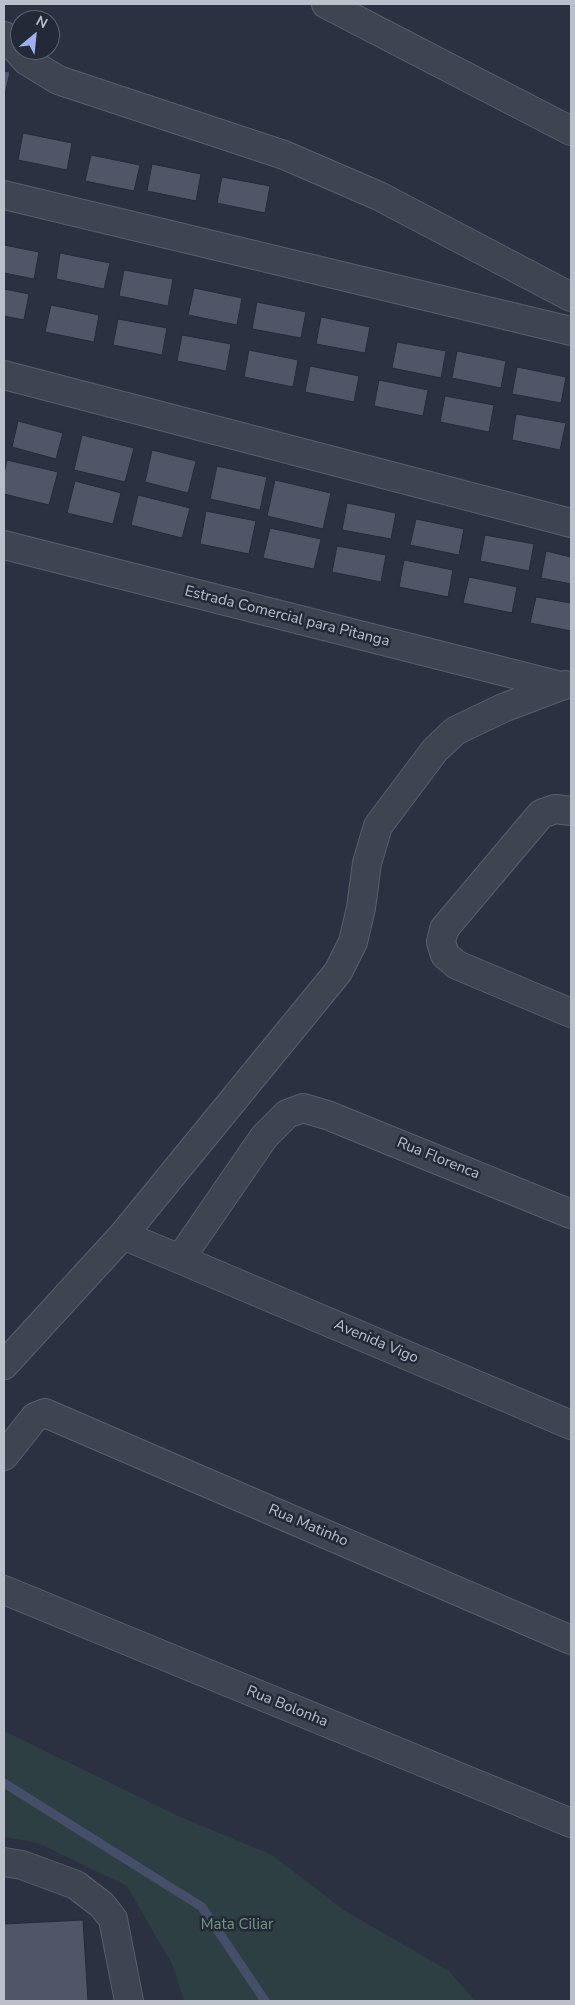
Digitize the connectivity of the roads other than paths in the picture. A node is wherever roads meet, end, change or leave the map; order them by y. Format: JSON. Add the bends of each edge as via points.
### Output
{"nodes":[{"id":1,"x":326,"y":4,"type":"edge"},
{"id":2,"x":4,"y":36,"type":"edge"},
{"id":3,"x":571,"y":131,"type":"edge"},
{"id":4,"x":4,"y":195,"type":"edge"},
{"id":5,"x":571,"y":297,"type":"edge"},
{"id":6,"x":571,"y":332,"type":"edge"},
{"id":7,"x":4,"y":375,"type":"edge"},
{"id":8,"x":571,"y":523,"type":"edge"},
{"id":9,"x":4,"y":545,"type":"edge"},
{"id":10,"x":566,"y":685,"type":"edge"},
{"id":11,"x":571,"y":811,"type":"edge"},
{"id":12,"x":571,"y":1013,"type":"edge"},
{"id":13,"x":571,"y":1214,"type":"edge"},
{"id":14,"x":124,"y":1235,"type":"junction"},
{"id":15,"x":180,"y":1259,"type":"junction"},
{"id":16,"x":4,"y":1365,"type":"edge"},
{"id":17,"x":571,"y":1425,"type":"edge"},
{"id":18,"x":4,"y":1456,"type":"edge"},
{"id":19,"x":4,"y":1590,"type":"edge"},
{"id":20,"x":571,"y":1640,"type":"edge"},
{"id":21,"x":571,"y":1823,"type":"edge"},
{"id":22,"x":4,"y":1862,"type":"edge"},
{"id":23,"x":129,"y":2001,"type":"edge"}],
"edges":[{"from":1,"to":3,"type":"street"},
{"from":2,"to":5,"type":"street","via":[[27,60],[58,80],[284,155],[379,196]]},
{"from":4,"to":6,"type":"street"},
{"from":7,"to":8,"type":"street"},
{"from":9,"to":10,"type":"street","name":"Estrada Comercial para Pitanga"},
{"from":10,"to":14,"type":"street","via":[[503,708],[455,731],[435,750],[378,826],[367,863],[362,908],[353,942],[338,972]]},
{"from":11,"to":12,"type":"street","via":[[555,809],[541,814],[444,929],[441,942],[445,955],[457,965]]},
{"from":13,"to":15,"type":"street","name":"Rua Florenca","via":[[303,1108],[287,1114],[264,1137]]},
{"from":14,"to":15,"type":"street","name":"Avenida Vigo"},
{"from":14,"to":16,"type":"street"},
{"from":15,"to":17,"type":"street","name":"Avenida Vigo"},
{"from":18,"to":20,"type":"street","name":"Rua Matinho","via":[[35,1418],[45,1413]]},
{"from":19,"to":21,"type":"street","name":"Rua Bolonha"},
{"from":22,"to":23,"type":"street","via":[[76,1885],[102,1905],[113,1919]]}]}
